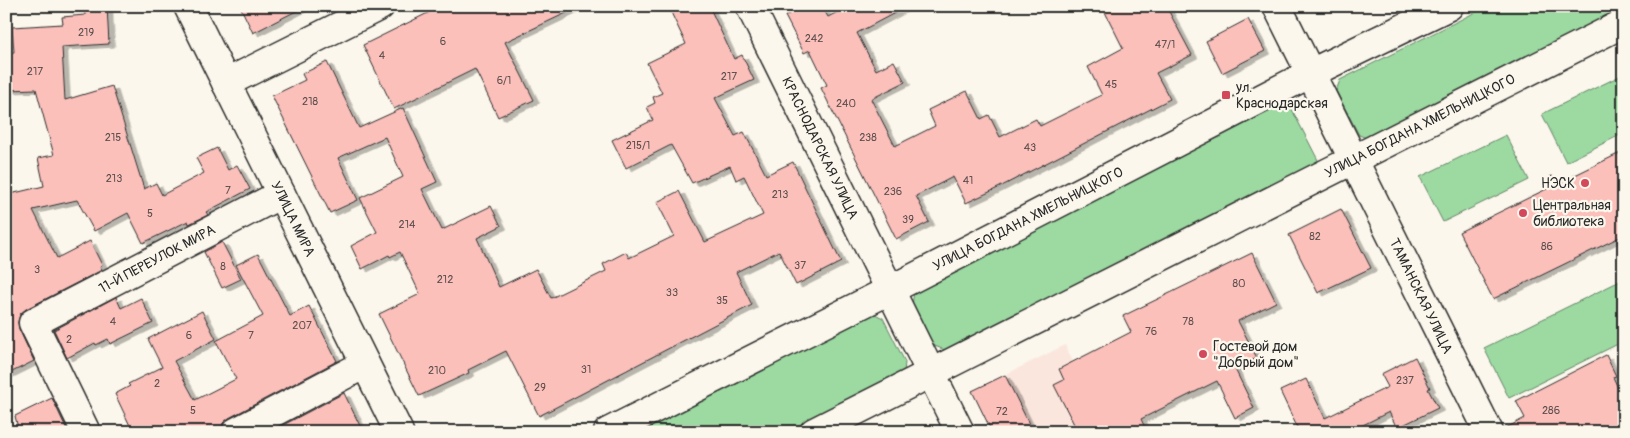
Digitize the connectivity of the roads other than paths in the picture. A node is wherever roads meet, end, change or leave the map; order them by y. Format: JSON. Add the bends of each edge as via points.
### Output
{"nodes":[{"id":1,"x":188,"y":6,"type":"edge"},
{"id":2,"x":380,"y":6,"type":"edge"},
{"id":3,"x":750,"y":6,"type":"edge"},
{"id":4,"x":1277,"y":6,"type":"edge"},
{"id":5,"x":1449,"y":6,"type":"edge"},
{"id":6,"x":1624,"y":24,"type":"edge"},
{"id":7,"x":1310,"y":73,"type":"junction"},
{"id":8,"x":226,"y":83,"type":"junction"},
{"id":9,"x":1354,"y":159,"type":"junction"},
{"id":10,"x":281,"y":194,"type":"junction"},
{"id":11,"x":890,"y":290,"type":"junction"},
{"id":12,"x":365,"y":364,"type":"junction"},
{"id":13,"x":931,"y":373,"type":"junction"},
{"id":14,"x":86,"y":432,"type":"edge"},
{"id":15,"x":236,"y":432,"type":"edge"},
{"id":16,"x":399,"y":432,"type":"edge"},
{"id":17,"x":608,"y":432,"type":"edge"},
{"id":18,"x":814,"y":432,"type":"edge"},
{"id":19,"x":960,"y":432,"type":"edge"},
{"id":20,"x":1489,"y":432,"type":"edge"}],
"edges":[{"from":1,"to":8,"type":"main road","name":"УЛИЦА МИРА"},
{"from":2,"to":8,"type":"main road"},
{"from":3,"to":11,"type":"main road","name":"КРАСНОДАРСКАЯ УЛИЦА"},
{"from":4,"to":7,"type":"main road"},
{"from":5,"to":7,"type":"main road","name":"УЛИЦА БОГДАНА ХМЕЛЬНИЦКОГО"},
{"from":6,"to":9,"type":"main road","name":"УЛИЦА БОГДАНА ХМЕЛЬНИЦКОГО"},
{"from":7,"to":9,"type":"main road","name":"ТАМАНСКАЯ УЛИЦА"},
{"from":7,"to":11,"type":"main road","name":"УЛИЦА БОГДАНА ХМЕЛЬНИЦКОГО"},
{"from":8,"to":10,"type":"main road","name":"УЛИЦА МИРА"},
{"from":9,"to":13,"type":"main road","name":"УЛИЦА БОГДАНА ХМЕЛЬНИЦКОГО"},
{"from":9,"to":20,"type":"main road","name":"ТАМАНСКАЯ УЛИЦА"},
{"from":10,"to":12,"type":"main road","name":"УЛИЦА МИРА"},
{"from":10,"to":14,"type":"main road","name":"11-Й ПЕРЕУЛОК МИРА","via":[[33,323]]},
{"from":11,"to":13,"type":"main road","name":"КРАСНОДАРСКАЯ УЛИЦА"},
{"from":11,"to":17,"type":"main road","name":"УЛИЦА БОГДАНА ХМЕЛЬНИЦКОГО"},
{"from":12,"to":15,"type":"main road"},
{"from":12,"to":16,"type":"main road","name":"УЛИЦА МИРА"},
{"from":13,"to":18,"type":"main road","name":"УЛИЦА БОГДАНА ХМЕЛЬНИЦКОГО"},
{"from":13,"to":19,"type":"main road"}]}
